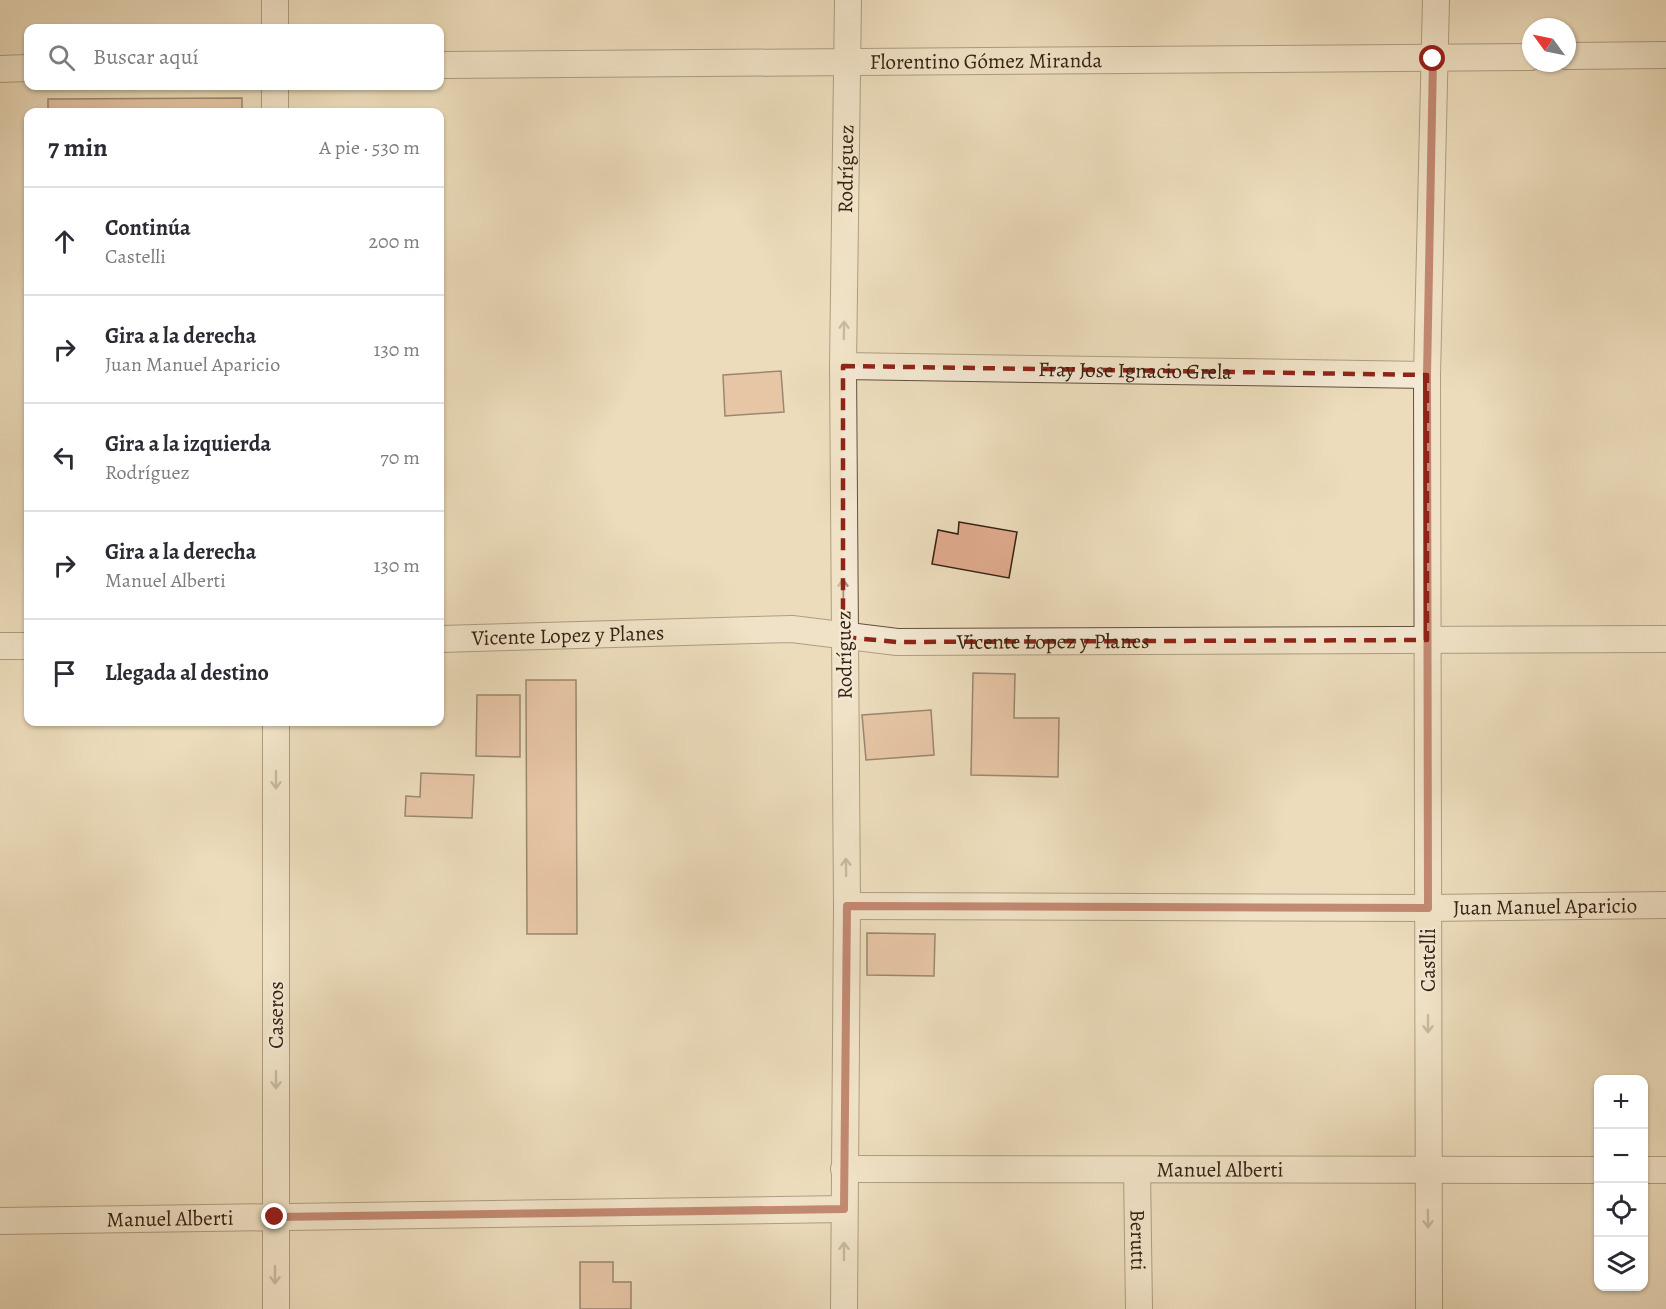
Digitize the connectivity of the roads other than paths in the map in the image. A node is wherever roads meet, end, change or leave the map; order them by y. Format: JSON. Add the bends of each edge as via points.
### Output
{"nodes":[{"id":1,"x":275,"y":0,"type":"edge"},
{"id":2,"x":848,"y":0,"type":"edge"},
{"id":3,"x":1436,"y":0,"type":"edge"},
{"id":4,"x":275,"y":24,"type":"edge"},
{"id":5,"x":1666,"y":55,"type":"edge"},
{"id":6,"x":1576,"y":56,"type":"edge"},
{"id":7,"x":1522,"y":57,"type":"edge"},
{"id":8,"x":1433,"y":59,"type":"junction"},
{"id":9,"x":848,"y":61,"type":"junction"},
{"id":10,"x":444,"y":66,"type":"edge"},
{"id":11,"x":24,"y":68,"type":"edge"},
{"id":12,"x":0,"y":69,"type":"edge"},
{"id":13,"x":275,"y":90,"type":"edge"},
{"id":14,"x":275,"y":108,"type":"edge"},
{"id":15,"x":843,"y":366,"type":"junction"},
{"id":16,"x":1427,"y":375,"type":"junction"},
{"id":17,"x":843,"y":637,"type":"junction"},
{"id":18,"x":444,"y":639,"type":"edge"},
{"id":19,"x":1666,"y":639,"type":"edge"},
{"id":20,"x":1427,"y":640,"type":"junction"},
{"id":21,"x":0,"y":646,"type":"edge"},
{"id":22,"x":24,"y":646,"type":"edge"},
{"id":23,"x":276,"y":726,"type":"edge"},
{"id":24,"x":1666,"y":905,"type":"edge"},
{"id":25,"x":847,"y":906,"type":"junction"},
{"id":26,"x":1428,"y":908,"type":"junction"},
{"id":27,"x":844,"y":1169,"type":"junction"},
{"id":28,"x":1427,"y":1170,"type":"junction"},
{"id":29,"x":1594,"y":1170,"type":"edge"},
{"id":30,"x":1648,"y":1170,"type":"edge"},
{"id":31,"x":1666,"y":1170,"type":"edge"},
{"id":32,"x":1137,"y":1171,"type":"junction"},
{"id":33,"x":844,"y":1209,"type":"junction"},
{"id":34,"x":275,"y":1217,"type":"junction"},
{"id":35,"x":0,"y":1221,"type":"edge"},
{"id":36,"x":276,"y":1309,"type":"edge"},
{"id":37,"x":844,"y":1309,"type":"edge"},
{"id":38,"x":1139,"y":1309,"type":"edge"},
{"id":39,"x":1428,"y":1309,"type":"edge"}],
"edges":[{"from":1,"to":4,"type":"street"},
{"from":2,"to":9,"type":"street","name":"Rodríguez"},
{"from":3,"to":8,"type":"street","name":"Castelli"},
{"from":5,"to":6,"type":"street"},
{"from":7,"to":8,"type":"street","name":"Florentino Gómez Miranda"},
{"from":8,"to":9,"type":"street","name":"Florentino Gómez Miranda"},
{"from":8,"to":16,"type":"street","name":"Castelli"},
{"from":9,"to":10,"type":"street","name":"Florentino Gómez Miranda"},
{"from":15,"to":9,"type":"street","name":"Rodríguez","one_way":true},
{"from":11,"to":12,"type":"street"},
{"from":13,"to":14,"type":"street"},
{"from":15,"to":16,"type":"street","name":"Fray Jose Ignacio Grela"},
{"from":17,"to":15,"type":"street","name":"Rodríguez","one_way":true},
{"from":16,"to":20,"type":"street","name":"Castelli"},
{"from":17,"to":18,"type":"street","name":"Vicente Lopez y Planes","via":[[792,629]]},
{"from":17,"to":20,"type":"street","name":"Vicente Lopez y Planes","via":[[897,642]]},
{"from":25,"to":17,"type":"street","name":"Rodríguez","one_way":true},
{"from":19,"to":20,"type":"street","name":"Vicente Lopez y Planes"},
{"from":20,"to":26,"type":"street","name":"Castelli"},
{"from":21,"to":22,"type":"street"},
{"from":23,"to":34,"type":"street","name":"Caseros","one_way":true},
{"from":24,"to":26,"type":"street","name":"Juan Manuel Aparicio"},
{"from":25,"to":26,"type":"street","name":"Juan Manuel Aparicio"},
{"from":25,"to":27,"type":"street","name":"Rodríguez"},
{"from":26,"to":28,"type":"street","name":"Castelli","one_way":true},
{"from":27,"to":32,"type":"street","name":"Manuel Alberti"},
{"from":27,"to":33,"type":"street","name":"Rodríguez"},
{"from":28,"to":29,"type":"street","name":"Manuel Alberti"},
{"from":28,"to":32,"type":"street","name":"Manuel Alberti"},
{"from":28,"to":39,"type":"street","name":"Castelli","one_way":true},
{"from":30,"to":31,"type":"street"},
{"from":32,"to":38,"type":"street","name":"Berutti"},
{"from":33,"to":34,"type":"street","name":"Manuel Alberti"},
{"from":37,"to":33,"type":"street","name":"Rodríguez","one_way":true},
{"from":34,"to":35,"type":"street","name":"Manuel Alberti"},
{"from":34,"to":36,"type":"street","name":"Caseros","one_way":true}]}
